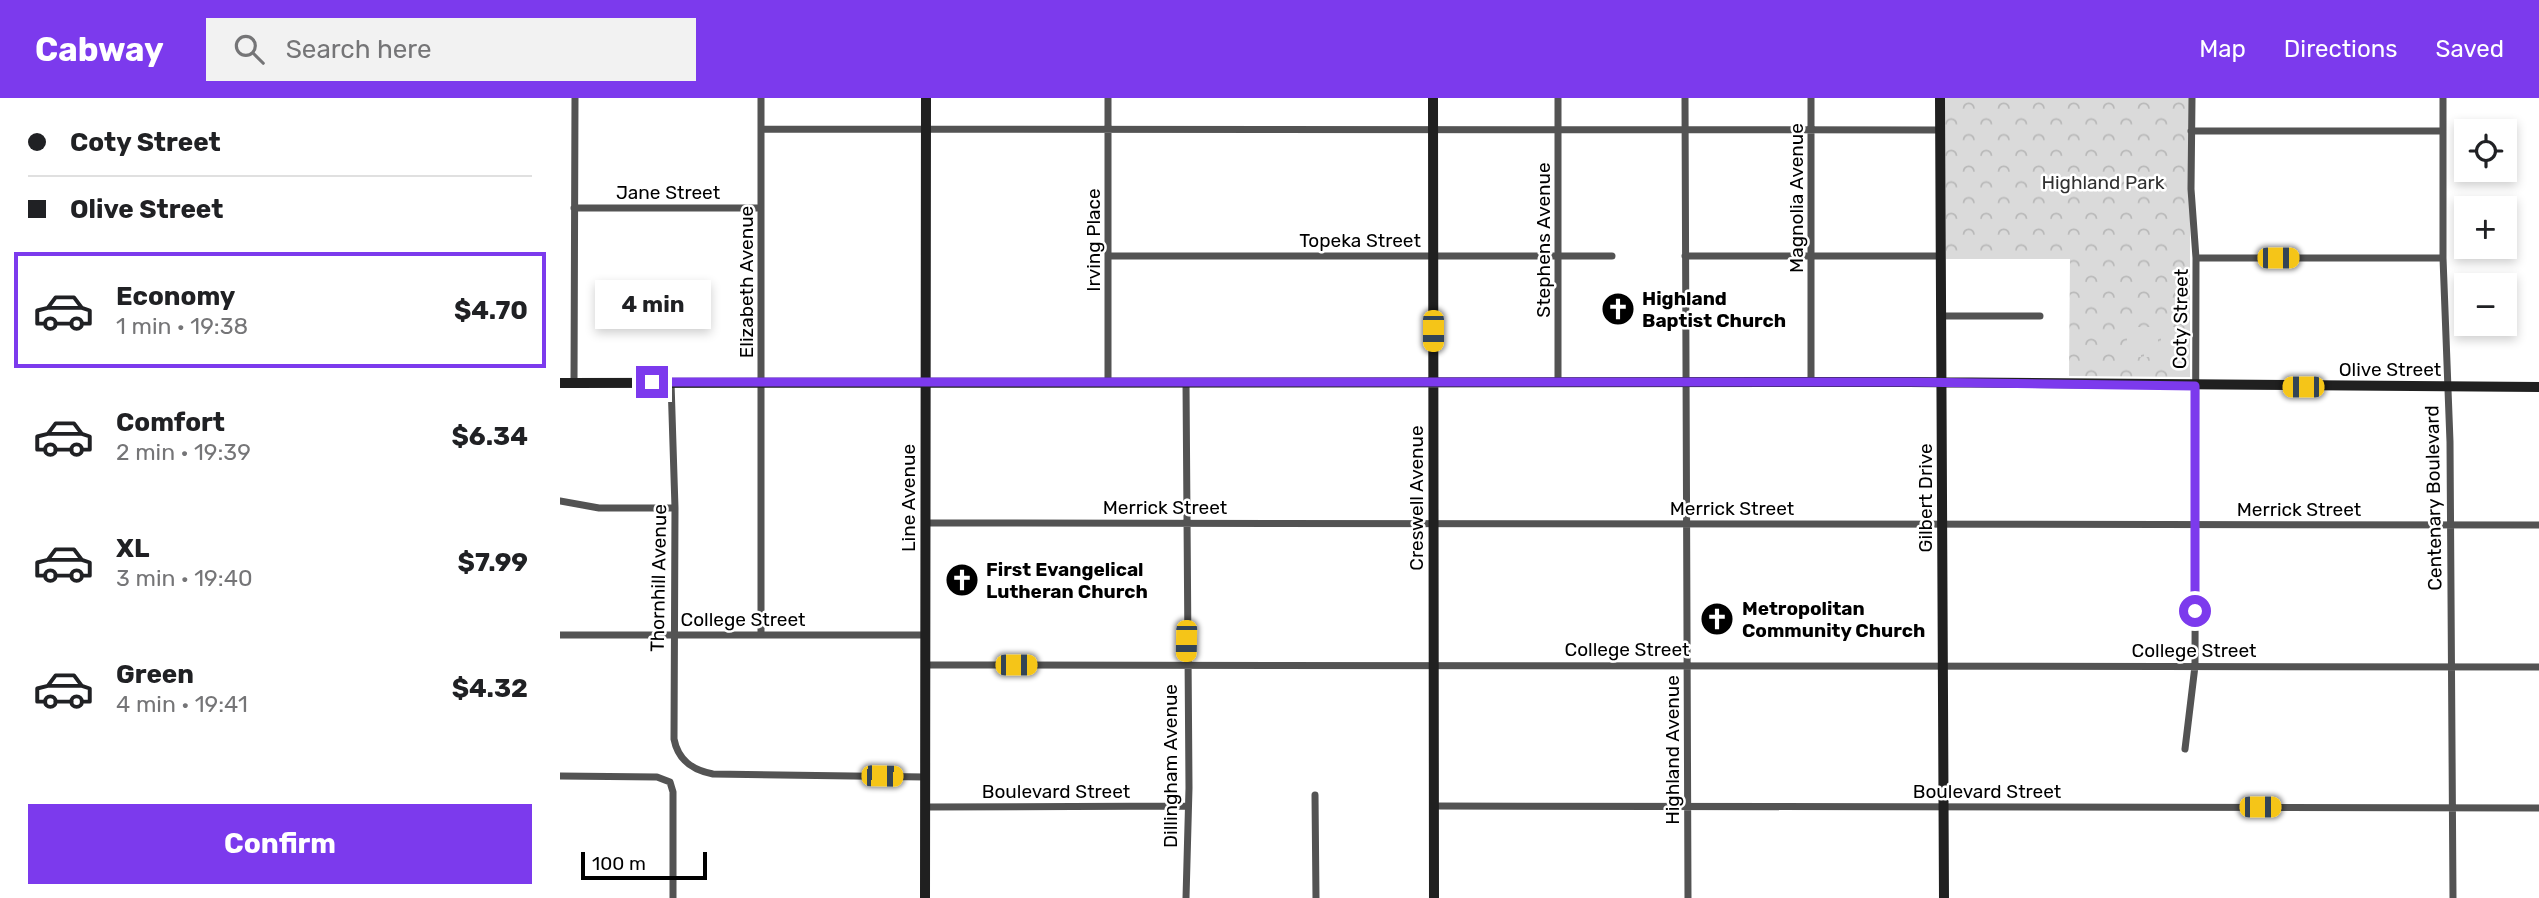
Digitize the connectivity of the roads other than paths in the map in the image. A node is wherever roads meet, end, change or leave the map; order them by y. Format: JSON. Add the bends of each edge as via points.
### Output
{"nodes":[{"id":1,"x":575,"y":98,"type":"edge"},
{"id":2,"x":761,"y":98,"type":"edge"},
{"id":3,"x":926,"y":98,"type":"edge"},
{"id":4,"x":1108,"y":98,"type":"edge"},
{"id":5,"x":1433,"y":98,"type":"edge"},
{"id":6,"x":1558,"y":98,"type":"edge"},
{"id":7,"x":1685,"y":98,"type":"edge"},
{"id":8,"x":1811,"y":98,"type":"edge"},
{"id":9,"x":1940,"y":98,"type":"edge"},
{"id":10,"x":2192,"y":98,"type":"edge"},
{"id":11,"x":2443,"y":98,"type":"edge"},
{"id":12,"x":761,"y":129,"type":"junction"},
{"id":13,"x":926,"y":130,"type":"junction"},
{"id":14,"x":1108,"y":130,"type":"junction"},
{"id":15,"x":1433,"y":130,"type":"junction"},
{"id":16,"x":1558,"y":130,"type":"junction"},
{"id":17,"x":1685,"y":130,"type":"junction"},
{"id":18,"x":1811,"y":130,"type":"junction"},
{"id":19,"x":1941,"y":130,"type":"junction"},
{"id":20,"x":2191,"y":131,"type":"junction"},
{"id":21,"x":2443,"y":131,"type":"junction"},
{"id":22,"x":574,"y":208,"type":"junction"},
{"id":23,"x":761,"y":208,"type":"junction"},
{"id":24,"x":1108,"y":256,"type":"junction"},
{"id":25,"x":1432,"y":256,"type":"junction"},
{"id":26,"x":1559,"y":256,"type":"junction"},
{"id":27,"x":1612,"y":256,"type":"dead end"},
{"id":28,"x":1685,"y":256,"type":"junction"},
{"id":29,"x":1812,"y":256,"type":"junction"},
{"id":30,"x":1941,"y":256,"type":"junction"},
{"id":31,"x":2196,"y":258,"type":"junction"},
{"id":32,"x":2443,"y":258,"type":"junction"},
{"id":33,"x":1941,"y":316,"type":"junction"},
{"id":34,"x":2040,"y":316,"type":"dead end"},
{"id":35,"x":671,"y":382,"type":"junction"},
{"id":36,"x":761,"y":382,"type":"junction"},
{"id":37,"x":926,"y":382,"type":"junction"},
{"id":38,"x":1108,"y":382,"type":"junction"},
{"id":39,"x":1186,"y":382,"type":"junction"},
{"id":40,"x":1433,"y":382,"type":"junction"},
{"id":41,"x":1558,"y":382,"type":"junction"},
{"id":42,"x":560,"y":383,"type":"edge"},
{"id":43,"x":574,"y":383,"type":"junction"},
{"id":44,"x":1685,"y":383,"type":"junction"},
{"id":45,"x":1811,"y":383,"type":"junction"},
{"id":46,"x":1942,"y":383,"type":"junction"},
{"id":47,"x":2195,"y":386,"type":"junction"},
{"id":48,"x":2445,"y":387,"type":"junction"},
{"id":49,"x":2539,"y":387,"type":"edge"},
{"id":50,"x":560,"y":501,"type":"edge"},
{"id":51,"x":675,"y":508,"type":"junction"},
{"id":52,"x":925,"y":523,"type":"junction"},
{"id":53,"x":1186,"y":523,"type":"junction"},
{"id":54,"x":1434,"y":523,"type":"junction"},
{"id":55,"x":1686,"y":523,"type":"junction"},
{"id":56,"x":1942,"y":523,"type":"junction"},
{"id":57,"x":2195,"y":524,"type":"junction"},
{"id":58,"x":2451,"y":525,"type":"junction"},
{"id":59,"x":2539,"y":525,"type":"edge"},
{"id":60,"x":560,"y":635,"type":"edge"},
{"id":61,"x":673,"y":635,"type":"junction"},
{"id":62,"x":761,"y":635,"type":"junction"},
{"id":63,"x":925,"y":635,"type":"junction"},
{"id":64,"x":925,"y":665,"type":"junction"},
{"id":65,"x":1185,"y":665,"type":"junction"},
{"id":66,"x":1434,"y":665,"type":"junction"},
{"id":67,"x":1687,"y":665,"type":"junction"},
{"id":68,"x":1943,"y":665,"type":"junction"},
{"id":69,"x":2195,"y":666,"type":"junction"},
{"id":70,"x":2452,"y":666,"type":"junction"},
{"id":71,"x":2539,"y":667,"type":"edge"},
{"id":72,"x":2185,"y":749,"type":"dead end"},
{"id":73,"x":560,"y":776,"type":"edge"},
{"id":74,"x":925,"y":777,"type":"junction"},
{"id":75,"x":1315,"y":795,"type":"dead end"},
{"id":76,"x":1188,"y":806,"type":"junction"},
{"id":77,"x":1434,"y":806,"type":"junction"},
{"id":78,"x":1688,"y":806,"type":"junction"},
{"id":79,"x":925,"y":807,"type":"junction"},
{"id":80,"x":1943,"y":807,"type":"junction"},
{"id":81,"x":2453,"y":808,"type":"junction"},
{"id":82,"x":2539,"y":808,"type":"edge"},
{"id":83,"x":673,"y":898,"type":"edge"},
{"id":84,"x":925,"y":898,"type":"edge"},
{"id":85,"x":1186,"y":898,"type":"edge"},
{"id":86,"x":1316,"y":898,"type":"edge"},
{"id":87,"x":1434,"y":898,"type":"edge"},
{"id":88,"x":1688,"y":898,"type":"edge"},
{"id":89,"x":1944,"y":898,"type":"edge"},
{"id":90,"x":2453,"y":898,"type":"edge"}],
"edges":[{"from":1,"to":22,"type":"street"},
{"from":2,"to":12,"type":"street","name":"Elizabeth Avenue"},
{"from":3,"to":13,"type":"street","name":"Line Avenue"},
{"from":4,"to":14,"type":"street","name":"Irving Place"},
{"from":5,"to":15,"type":"street","name":"Creswell Avenue"},
{"from":6,"to":16,"type":"street","name":"Stephens Avenue"},
{"from":7,"to":17,"type":"street","name":"Highland Avenue"},
{"from":8,"to":18,"type":"street","name":"Magnolia Avenue"},
{"from":9,"to":19,"type":"street","name":"Gilbert Drive"},
{"from":10,"to":20,"type":"street","name":"Coty Street"},
{"from":11,"to":21,"type":"street","name":"Centenary Boulevard"},
{"from":12,"to":13,"type":"street"},
{"from":12,"to":23,"type":"street","name":"Elizabeth Avenue"},
{"from":13,"to":14,"type":"street"},
{"from":13,"to":37,"type":"street","name":"Line Avenue"},
{"from":14,"to":15,"type":"street"},
{"from":14,"to":24,"type":"street","name":"Irving Place"},
{"from":15,"to":16,"type":"street"},
{"from":15,"to":25,"type":"street","name":"Creswell Avenue"},
{"from":16,"to":17,"type":"street"},
{"from":16,"to":26,"type":"street","name":"Stephens Avenue"},
{"from":17,"to":18,"type":"street"},
{"from":17,"to":28,"type":"street","name":"Highland Avenue"},
{"from":18,"to":19,"type":"street"},
{"from":18,"to":29,"type":"street","name":"Magnolia Avenue"},
{"from":19,"to":30,"type":"street","name":"Gilbert Drive"},
{"from":20,"to":21,"type":"street"},
{"from":20,"to":31,"type":"street","name":"Coty Street"},
{"from":21,"to":32,"type":"street","name":"Centenary Boulevard"},
{"from":22,"to":23,"type":"street","name":"Jane Street"},
{"from":22,"to":43,"type":"street"},
{"from":23,"to":36,"type":"street","name":"Elizabeth Avenue"},
{"from":24,"to":25,"type":"street","name":"Topeka Street"},
{"from":24,"to":38,"type":"street","name":"Irving Place"},
{"from":25,"to":26,"type":"street","name":"Topeka Street"},
{"from":25,"to":40,"type":"street","name":"Creswell Avenue"},
{"from":26,"to":27,"type":"street","name":"Topeka Street"},
{"from":26,"to":41,"type":"street","name":"Stephens Avenue"},
{"from":28,"to":29,"type":"street"},
{"from":28,"to":44,"type":"street","name":"Highland Avenue"},
{"from":29,"to":30,"type":"street"},
{"from":29,"to":45,"type":"street","name":"Magnolia Avenue"},
{"from":30,"to":33,"type":"street","name":"Gilbert Drive"},
{"from":31,"to":32,"type":"street"},
{"from":31,"to":47,"type":"street","name":"Coty Street"},
{"from":32,"to":48,"type":"street","name":"Centenary Boulevard"},
{"from":33,"to":34,"type":"street"},
{"from":33,"to":46,"type":"street","name":"Gilbert Drive"},
{"from":35,"to":36,"type":"street","name":"Olive Street"},
{"from":35,"to":43,"type":"street","name":"Olive Street"},
{"from":35,"to":51,"type":"street","name":"Thornhill Avenue"},
{"from":36,"to":37,"type":"street","name":"Olive Street"},
{"from":36,"to":62,"type":"street","name":"Elizabeth Avenue"},
{"from":37,"to":38,"type":"street","name":"Olive Street"},
{"from":37,"to":52,"type":"street","name":"Line Avenue"},
{"from":38,"to":39,"type":"street","name":"Olive Street"},
{"from":39,"to":40,"type":"street","name":"Olive Street"},
{"from":39,"to":53,"type":"street","name":"Dillingham Avenue"},
{"from":40,"to":41,"type":"street","name":"Olive Street"},
{"from":40,"to":54,"type":"street","name":"Creswell Avenue"},
{"from":41,"to":44,"type":"street","name":"Olive Street"},
{"from":42,"to":43,"type":"street","name":"Olive Street"},
{"from":44,"to":45,"type":"street","name":"Olive Street"},
{"from":44,"to":55,"type":"street","name":"Highland Avenue"},
{"from":45,"to":46,"type":"street","name":"Olive Street"},
{"from":46,"to":47,"type":"street","name":"Olive Street"},
{"from":46,"to":56,"type":"street","name":"Gilbert Drive"},
{"from":47,"to":48,"type":"street","name":"Olive Street"},
{"from":47,"to":57,"type":"street","name":"Coty Street"},
{"from":48,"to":49,"type":"street","name":"Olive Street"},
{"from":48,"to":58,"type":"street","name":"Centenary Boulevard"},
{"from":50,"to":51,"type":"street","via":[[600,508]]},
{"from":51,"to":61,"type":"street","name":"Thornhill Avenue"},
{"from":52,"to":53,"type":"street","name":"Merrick Street"},
{"from":52,"to":63,"type":"street","name":"Line Avenue"},
{"from":53,"to":54,"type":"street","name":"Merrick Street"},
{"from":53,"to":65,"type":"street","name":"Dillingham Avenue"},
{"from":54,"to":55,"type":"street","name":"Merrick Street"},
{"from":54,"to":66,"type":"street","name":"Creswell Avenue"},
{"from":55,"to":56,"type":"street","name":"Merrick Street"},
{"from":55,"to":67,"type":"street","name":"Highland Avenue"},
{"from":56,"to":57,"type":"street","name":"Merrick Street"},
{"from":56,"to":68,"type":"street","name":"Gilbert Drive"},
{"from":57,"to":58,"type":"street","name":"Merrick Street"},
{"from":57,"to":69,"type":"street","name":"Coty Street"},
{"from":58,"to":59,"type":"street","name":"Merrick Street"},
{"from":58,"to":70,"type":"street","name":"Centenary Boulevard"},
{"from":60,"to":61,"type":"street","name":"College Street"},
{"from":61,"to":62,"type":"street","name":"College Street"},
{"from":61,"to":74,"type":"street","name":"Thornhill Avenue","via":[[674,739],[681,758],[693,768],[713,774]]},
{"from":62,"to":63,"type":"street","name":"College Street"},
{"from":63,"to":64,"type":"street","name":"Line Avenue"},
{"from":64,"to":65,"type":"street","name":"College Street"},
{"from":64,"to":74,"type":"street","name":"Line Avenue"},
{"from":65,"to":66,"type":"street","name":"College Street"},
{"from":65,"to":76,"type":"street","name":"Dillingham Avenue"},
{"from":66,"to":67,"type":"street","name":"College Street"},
{"from":66,"to":77,"type":"street","name":"Creswell Avenue"},
{"from":67,"to":68,"type":"street","name":"College Street"},
{"from":67,"to":78,"type":"street","name":"Highland Avenue"},
{"from":68,"to":69,"type":"street","name":"College Street"},
{"from":68,"to":80,"type":"street","name":"Gilbert Drive"},
{"from":69,"to":70,"type":"street","name":"College Street"},
{"from":69,"to":72,"type":"street","name":"Coty Street"},
{"from":70,"to":71,"type":"street","name":"College Street"},
{"from":70,"to":81,"type":"street","name":"Centenary Boulevard"},
{"from":73,"to":83,"type":"street","via":[[657,777],[670,782]]},
{"from":74,"to":79,"type":"street","name":"Line Avenue"},
{"from":75,"to":86,"type":"street"},
{"from":76,"to":79,"type":"street","name":"Boulevard Street"},
{"from":76,"to":85,"type":"street","name":"Dillingham Avenue"},
{"from":77,"to":78,"type":"street","name":"Boulevard Street"},
{"from":77,"to":87,"type":"street","name":"Creswell Avenue"},
{"from":78,"to":80,"type":"street","name":"Boulevard Street"},
{"from":78,"to":88,"type":"street","name":"Highland Avenue"},
{"from":79,"to":84,"type":"street","name":"Line Avenue"},
{"from":80,"to":81,"type":"street","name":"Boulevard Street"},
{"from":80,"to":89,"type":"street","name":"Gilbert Drive"},
{"from":81,"to":82,"type":"street","name":"Boulevard Street"},
{"from":81,"to":90,"type":"street","name":"Centenary Boulevard"}]}
